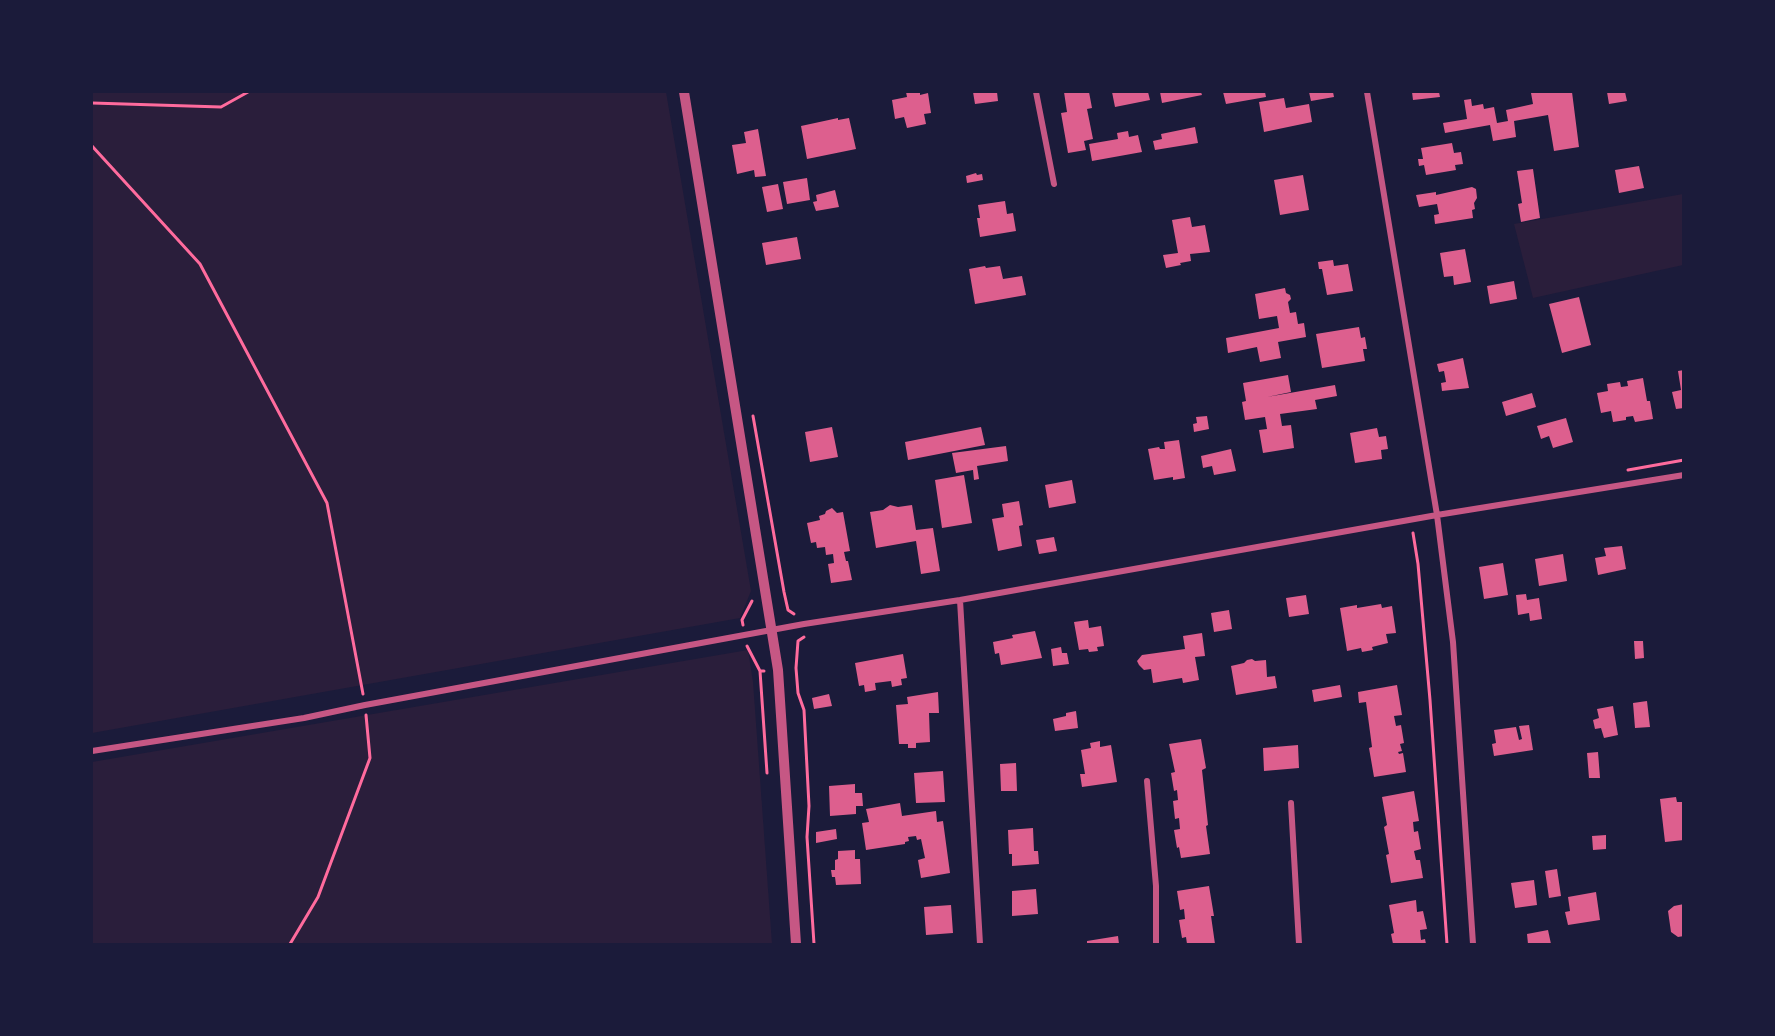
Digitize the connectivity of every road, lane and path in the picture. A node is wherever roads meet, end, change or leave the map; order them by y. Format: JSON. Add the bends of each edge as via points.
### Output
{"nodes":[{"id":1,"x":248,"y":92,"type":"edge"},
{"id":2,"x":684,"y":92,"type":"edge"},
{"id":3,"x":1036,"y":92,"type":"edge"},
{"id":4,"x":1367,"y":92,"type":"edge"},
{"id":5,"x":92,"y":103,"type":"edge"},
{"id":6,"x":92,"y":146,"type":"edge"},
{"id":7,"x":1054,"y":184,"type":"dead end"},
{"id":8,"x":1683,"y":475,"type":"edge"},
{"id":9,"x":1437,"y":515,"type":"junction"},
{"id":10,"x":1413,"y":533,"type":"dead end"},
{"id":11,"x":960,"y":600,"type":"junction"},
{"id":12,"x":804,"y":624,"type":"junction"},
{"id":13,"x":772,"y":630,"type":"junction"},
{"id":14,"x":760,"y":671,"type":"dead end"},
{"id":15,"x":365,"y":705,"type":"junction"},
{"id":16,"x":92,"y":751,"type":"edge"},
{"id":17,"x":767,"y":773,"type":"dead end"},
{"id":18,"x":1147,"y":781,"type":"dead end"},
{"id":19,"x":1291,"y":803,"type":"dead end"},
{"id":20,"x":290,"y":945,"type":"edge"},
{"id":21,"x":796,"y":945,"type":"edge"},
{"id":22,"x":814,"y":945,"type":"edge"},
{"id":23,"x":980,"y":945,"type":"edge"},
{"id":24,"x":1156,"y":945,"type":"edge"},
{"id":25,"x":1299,"y":945,"type":"edge"},
{"id":26,"x":1447,"y":945,"type":"edge"},
{"id":27,"x":1473,"y":945,"type":"edge"}],
"edges":[{"from":1,"to":5,"type":"path","via":[[221,106]]},
{"from":2,"to":13,"type":"street"},
{"from":3,"to":7,"type":"street"},
{"from":4,"to":9,"type":"street"},
{"from":6,"to":15,"type":"path","via":[[200,264],[327,503]]},
{"from":8,"to":9,"type":"street"},
{"from":9,"to":11,"type":"street"},
{"from":9,"to":27,"type":"street","via":[[1453,642]]},
{"from":10,"to":26,"type":"path"},
{"from":11,"to":12,"type":"street"},
{"from":11,"to":23,"type":"street"},
{"from":12,"to":13,"type":"street"},
{"from":12,"to":22,"type":"path","via":[[806,635],[798,641],[796,668],[804,710]]},
{"from":13,"to":15,"type":"street"},
{"from":13,"to":21,"type":"street"},
{"from":14,"to":17,"type":"path"},
{"from":15,"to":16,"type":"street"},
{"from":15,"to":20,"type":"path","via":[[370,758],[318,897]]},
{"from":18,"to":24,"type":"street","via":[[1156,886]]},
{"from":19,"to":25,"type":"street"}]}
